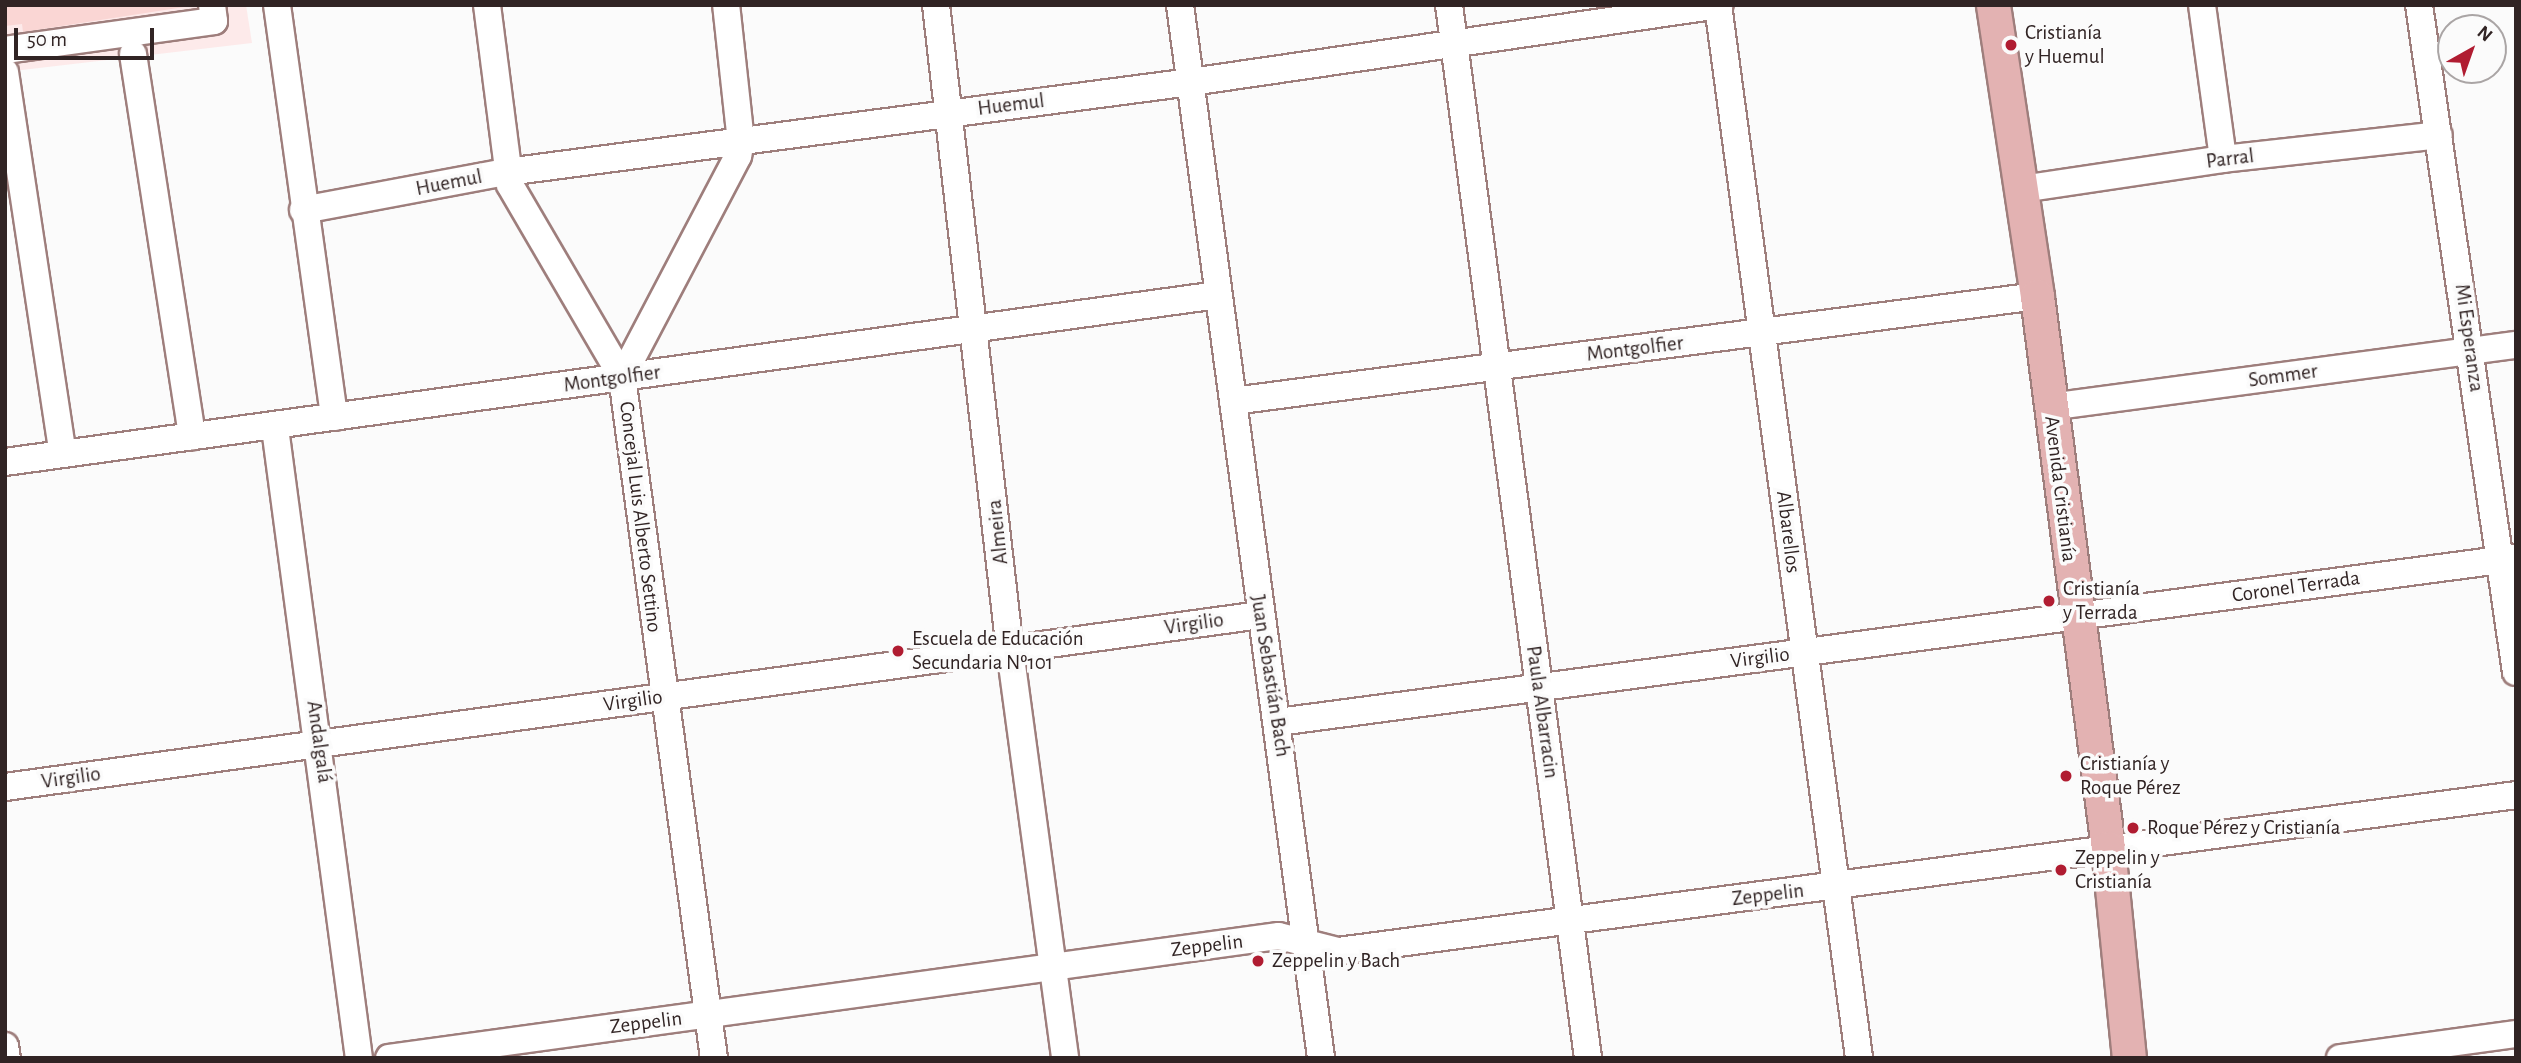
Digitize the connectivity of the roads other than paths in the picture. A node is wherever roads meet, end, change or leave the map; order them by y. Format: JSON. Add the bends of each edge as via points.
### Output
{"nodes":[{"id":1,"x":212,"y":5,"type":"edge"},
{"id":2,"x":277,"y":5,"type":"edge"},
{"id":3,"x":487,"y":5,"type":"edge"},
{"id":4,"x":726,"y":5,"type":"edge"},
{"id":5,"x":936,"y":5,"type":"edge"},
{"id":6,"x":1180,"y":5,"type":"edge"},
{"id":7,"x":1449,"y":5,"type":"edge"},
{"id":8,"x":1718,"y":5,"type":"edge"},
{"id":9,"x":1993,"y":5,"type":"edge"},
{"id":10,"x":2202,"y":5,"type":"edge"},
{"id":11,"x":2419,"y":5,"type":"edge"},
{"id":12,"x":1454,"y":46,"type":"junction"},
{"id":13,"x":5,"y":50,"type":"edge"},
{"id":14,"x":133,"y":54,"type":"dead end"},
{"id":15,"x":5,"y":72,"type":"edge"},
{"id":16,"x":1191,"y":82,"type":"junction"},
{"id":17,"x":950,"y":113,"type":"junction"},
{"id":18,"x":2439,"y":135,"type":"junction"},
{"id":19,"x":741,"y":142,"type":"junction"},
{"id":20,"x":2223,"y":159,"type":"junction"},
{"id":21,"x":507,"y":172,"type":"junction"},
{"id":22,"x":2022,"y":189,"type":"junction"},
{"id":23,"x":303,"y":210,"type":"junction"},
{"id":24,"x":1218,"y":295,"type":"junction"},
{"id":25,"x":2037,"y":296,"type":"junction"},
{"id":26,"x":976,"y":329,"type":"junction"},
{"id":27,"x":1762,"y":332,"type":"junction"},
{"id":28,"x":2516,"y":345,"type":"edge"},
{"id":29,"x":2471,"y":350,"type":"junction"},
{"id":30,"x":1497,"y":367,"type":"junction"},
{"id":31,"x":622,"y":377,"type":"junction"},
{"id":32,"x":1233,"y":401,"type":"junction"},
{"id":33,"x":2050,"y":407,"type":"junction"},
{"id":34,"x":334,"y":417,"type":"junction"},
{"id":35,"x":275,"y":428,"type":"junction"},
{"id":36,"x":192,"y":436,"type":"junction"},
{"id":37,"x":63,"y":454,"type":"junction"},
{"id":38,"x":5,"y":462,"type":"edge"},
{"id":39,"x":2508,"y":559,"type":"edge"},
{"id":40,"x":1260,"y":615,"type":"junction"},
{"id":41,"x":2076,"y":616,"type":"junction"},
{"id":42,"x":1010,"y":650,"type":"junction"},
{"id":43,"x":1804,"y":652,"type":"junction"},
{"id":44,"x":2516,"y":671,"type":"edge"},
{"id":45,"x":1538,"y":686,"type":"junction"},
{"id":46,"x":663,"y":697,"type":"junction"},
{"id":47,"x":1278,"y":722,"type":"junction"},
{"id":48,"x":320,"y":744,"type":"junction"},
{"id":49,"x":5,"y":787,"type":"edge"},
{"id":50,"x":2516,"y":795,"type":"edge"},
{"id":51,"x":2108,"y":848,"type":"junction"},
{"id":52,"x":1837,"y":886,"type":"junction"},
{"id":53,"x":1570,"y":921,"type":"junction"},
{"id":54,"x":1307,"y":945,"type":"junction"},
{"id":55,"x":1053,"y":966,"type":"junction"},
{"id":56,"x":708,"y":1015,"type":"junction"},
{"id":57,"x":2516,"y":1034,"type":"edge"},
{"id":58,"x":5,"y":1046,"type":"edge"},
{"id":59,"x":7,"y":1058,"type":"edge"},
{"id":60,"x":359,"y":1058,"type":"edge"},
{"id":61,"x":389,"y":1058,"type":"edge"},
{"id":62,"x":714,"y":1058,"type":"edge"},
{"id":63,"x":1065,"y":1058,"type":"edge"},
{"id":64,"x":1321,"y":1058,"type":"edge"},
{"id":65,"x":1588,"y":1058,"type":"edge"},
{"id":66,"x":1859,"y":1058,"type":"edge"},
{"id":67,"x":2129,"y":1058,"type":"edge"},
{"id":68,"x":2340,"y":1058,"type":"edge"}],
"edges":[{"from":1,"to":13,"type":"street","via":[[214,22]]},
{"from":2,"to":23,"type":"street"},
{"from":3,"to":21,"type":"street","name":"Concejal Luis Alberto Settino"},
{"from":4,"to":19,"type":"street"},
{"from":5,"to":17,"type":"street","name":"Almeira"},
{"from":6,"to":16,"type":"street","name":"Juan Sebastián Bach"},
{"from":7,"to":12,"type":"street","name":"Paula Albarracin"},
{"from":8,"to":12,"type":"street","name":"Huemul"},
{"from":8,"to":27,"type":"street","name":"Albarellos"},
{"from":9,"to":22,"type":"main road","name":"Avenida Cristianía"},
{"from":10,"to":20,"type":"street"},
{"from":11,"to":18,"type":"street","name":"Mi Esperanza"},
{"from":12,"to":16,"type":"street","name":"Huemul"},
{"from":12,"to":30,"type":"street","name":"Paula Albarracin"},
{"from":14,"to":36,"type":"street"},
{"from":15,"to":37,"type":"street"},
{"from":16,"to":17,"type":"street","name":"Huemul"},
{"from":16,"to":24,"type":"street","name":"Juan Sebastián Bach"},
{"from":17,"to":19,"type":"street","name":"Huemul"},
{"from":17,"to":26,"type":"street","name":"Almeira"},
{"from":18,"to":20,"type":"street","name":"Parral"},
{"from":18,"to":29,"type":"street","name":"Mi Esperanza"},
{"from":19,"to":21,"type":"street","name":"Huemul"},
{"from":19,"to":31,"type":"street","via":[[734,167]]},
{"from":20,"to":22,"type":"street","name":"Parral"},
{"from":21,"to":23,"type":"street","name":"Huemul"},
{"from":21,"to":31,"type":"street","name":"Concejal Luis Alberto Settino","via":[[516,200]]},
{"from":22,"to":25,"type":"main road","name":"Avenida Cristianía"},
{"from":23,"to":34,"type":"street"},
{"from":24,"to":26,"type":"street","name":"Montgolfier"},
{"from":24,"to":32,"type":"street","name":"Juan Sebastián Bach"},
{"from":25,"to":27,"type":"street","name":"Montgolfier"},
{"from":25,"to":33,"type":"main road","name":"Avenida Cristianía"},
{"from":26,"to":31,"type":"street","name":"Montgolfier"},
{"from":26,"to":42,"type":"street","name":"Almeira"},
{"from":27,"to":30,"type":"street","name":"Montgolfier"},
{"from":27,"to":43,"type":"street","name":"Albarellos"},
{"from":28,"to":29,"type":"street","name":"Sommer"},
{"from":29,"to":33,"type":"street","name":"Sommer"},
{"from":29,"to":39,"type":"street","name":"Mi Esperanza"},
{"from":30,"to":32,"type":"street","name":"Montgolfier"},
{"from":30,"to":45,"type":"street","name":"Paula Albarracin"},
{"from":31,"to":34,"type":"street","name":"Montgolfier"},
{"from":31,"to":46,"type":"street","name":"Concejal Luis Alberto Settino"},
{"from":32,"to":40,"type":"street","name":"Juan Sebastián Bach"},
{"from":33,"to":41,"type":"main road","name":"Avenida Cristianía"},
{"from":34,"to":35,"type":"street","name":"Montgolfier"},
{"from":35,"to":36,"type":"street","name":"Montgolfier"},
{"from":35,"to":48,"type":"street","name":"Andalgalá"},
{"from":36,"to":37,"type":"street","name":"Montgolfier"},
{"from":37,"to":38,"type":"street","name":"Montgolfier"},
{"from":39,"to":41,"type":"street","name":"Coronel Terrada"},
{"from":39,"to":44,"type":"street","name":"Mi Esperanza"},
{"from":40,"to":42,"type":"street","name":"Virgilio"},
{"from":40,"to":47,"type":"street","name":"Juan Sebastián Bach"},
{"from":41,"to":43,"type":"street","name":"Virgilio"},
{"from":41,"to":51,"type":"main road","name":"Avenida Cristianía"},
{"from":42,"to":46,"type":"street","name":"Virgilio"},
{"from":42,"to":55,"type":"street","name":"Almeira"},
{"from":43,"to":45,"type":"street","name":"Virgilio"},
{"from":43,"to":52,"type":"street","name":"Albarellos"},
{"from":45,"to":47,"type":"street","name":"Virgilio"},
{"from":45,"to":53,"type":"street","name":"Paula Albarracin"},
{"from":46,"to":48,"type":"street","name":"Virgilio"},
{"from":46,"to":56,"type":"street","name":"Concejal Luis Alberto Settino"},
{"from":47,"to":54,"type":"street","name":"Juan Sebastián Bach"},
{"from":48,"to":49,"type":"street","name":"Virgilio"},
{"from":48,"to":60,"type":"street","name":"Andalgalá"},
{"from":50,"to":51,"type":"street","name":"Zeppelin"},
{"from":51,"to":52,"type":"street","name":"Zeppelin"},
{"from":51,"to":67,"type":"main road","name":"Avenida Cristianía"},
{"from":52,"to":53,"type":"street","name":"Zeppelin"},
{"from":52,"to":66,"type":"street","name":"Albarellos"},
{"from":53,"to":54,"type":"street","name":"Zeppelin","via":[[1338,951]]},
{"from":53,"to":65,"type":"street","name":"Paula Albarracin"},
{"from":54,"to":55,"type":"street","name":"Zeppelin","via":[[1279,936]]},
{"from":54,"to":64,"type":"street","name":"Juan Sebastián Bach"},
{"from":55,"to":56,"type":"street","name":"Zeppelin"},
{"from":55,"to":63,"type":"street","name":"Almeira"},
{"from":56,"to":61,"type":"street","name":"Zeppelin"},
{"from":56,"to":62,"type":"street","name":"Concejal Luis Alberto Settino"},
{"from":57,"to":68,"type":"street"},
{"from":58,"to":59,"type":"street"}]}
